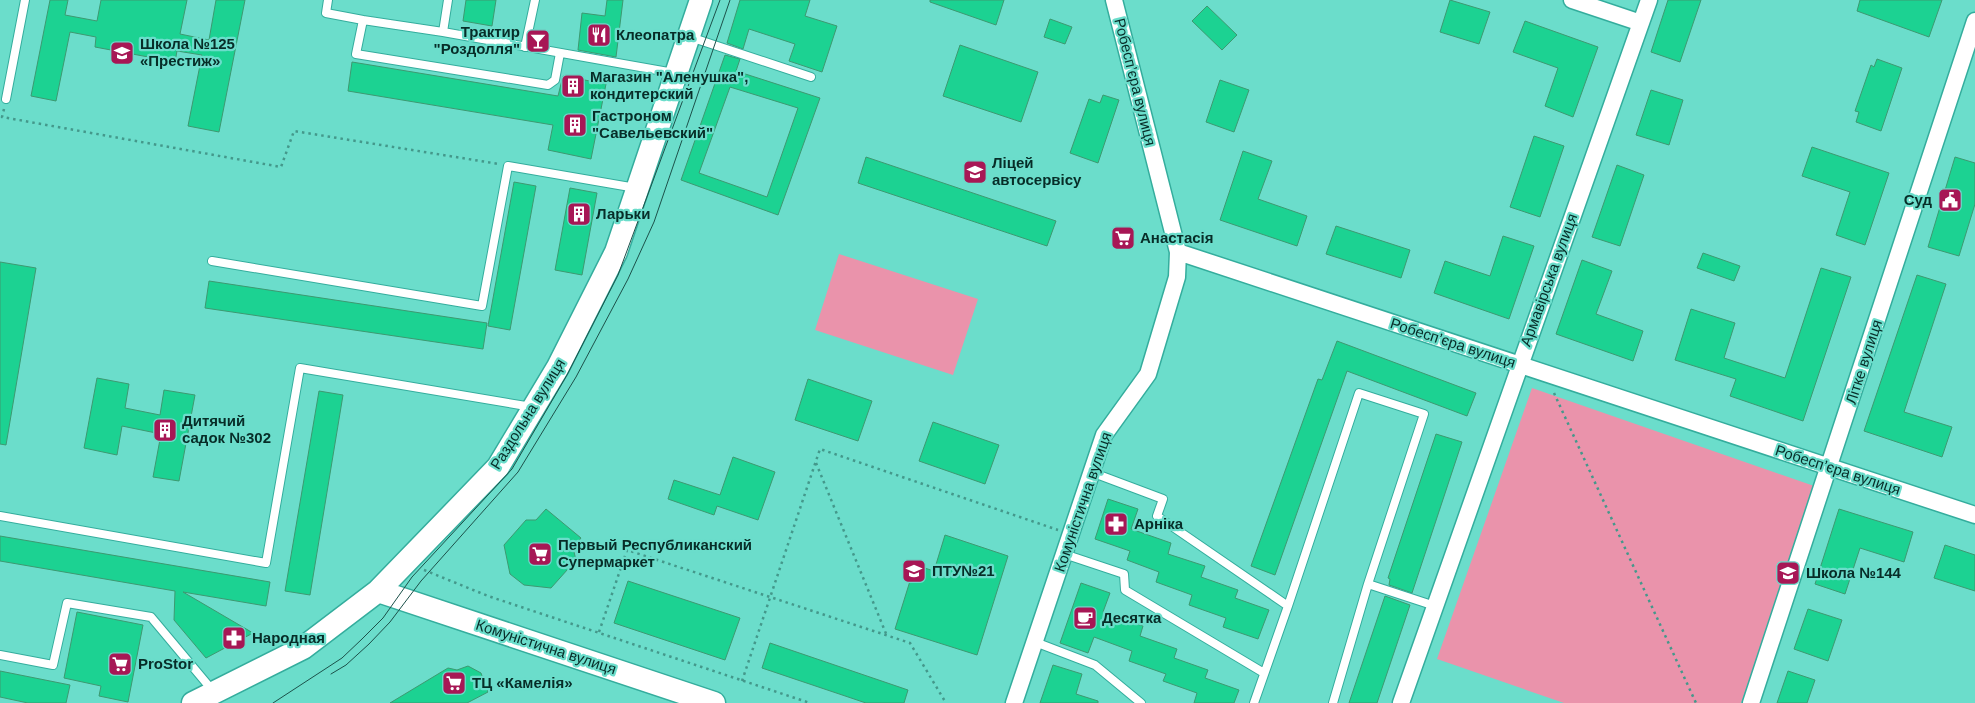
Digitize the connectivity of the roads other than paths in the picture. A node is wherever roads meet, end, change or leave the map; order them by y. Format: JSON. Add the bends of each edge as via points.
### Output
{"nodes":[{"id":1,"x":25,"y":0,"type":"edge"},
{"id":2,"x":328,"y":0,"type":"edge"},
{"id":3,"x":448,"y":0,"type":"edge"},
{"id":4,"x":535,"y":0,"type":"edge"},
{"id":5,"x":701,"y":0,"type":"edge"},
{"id":6,"x":1114,"y":0,"type":"edge"},
{"id":7,"x":1572,"y":0,"type":"edge"},
{"id":8,"x":1649,"y":0,"type":"edge"},
{"id":9,"x":363,"y":20,"type":"junction"},
{"id":10,"x":1975,"y":21,"type":"edge"},
{"id":11,"x":1641,"y":23,"type":"junction"},
{"id":12,"x":443,"y":32,"type":"junction"},
{"id":13,"x":689,"y":36,"type":"junction"},
{"id":14,"x":524,"y":47,"type":"junction"},
{"id":15,"x":560,"y":53,"type":"junction"},
{"id":16,"x":677,"y":73,"type":"junction"},
{"id":17,"x":811,"y":77,"type":"dead end"},
{"id":18,"x":6,"y":99,"type":"road end"},
{"id":19,"x":638,"y":188,"type":"junction"},
{"id":20,"x":1178,"y":252,"type":"junction"},
{"id":21,"x":212,"y":261,"type":"dead end"},
{"id":22,"x":1519,"y":364,"type":"junction"},
{"id":23,"x":534,"y":407,"type":"junction"},
{"id":24,"x":1829,"y":467,"type":"junction"},
{"id":25,"x":1091,"y":472,"type":"junction"},
{"id":26,"x":1975,"y":515,"type":"edge"},
{"id":27,"x":0,"y":516,"type":"edge"},
{"id":28,"x":1064,"y":554,"type":"junction"},
{"id":29,"x":1368,"y":584,"type":"junction"},
{"id":30,"x":378,"y":591,"type":"junction"},
{"id":31,"x":1288,"y":606,"type":"junction"},
{"id":32,"x":1435,"y":606,"type":"junction"},
{"id":33,"x":1035,"y":642,"type":"junction"},
{"id":34,"x":0,"y":655,"type":"edge"},
{"id":35,"x":1264,"y":673,"type":"junction"},
{"id":36,"x":214,"y":692,"type":"junction"},
{"id":37,"x":194,"y":703,"type":"edge"},
{"id":38,"x":714,"y":703,"type":"edge"},
{"id":39,"x":1014,"y":703,"type":"edge"},
{"id":40,"x":1141,"y":703,"type":"edge"},
{"id":41,"x":1254,"y":703,"type":"edge"},
{"id":42,"x":1333,"y":703,"type":"edge"},
{"id":43,"x":1401,"y":703,"type":"edge"},
{"id":44,"x":1751,"y":703,"type":"edge"}],
"edges":[{"from":1,"to":18,"type":"lane"},
{"from":2,"to":9,"type":"lane","via":[[326,13]]},
{"from":3,"to":12,"type":"lane"},
{"from":4,"to":14,"type":"lane"},
{"from":5,"to":13,"type":"street","name":"Раздольна вулиця"},
{"from":6,"to":20,"type":"street","name":"Робесп’єра вулиця"},
{"from":7,"to":11,"type":"street"},
{"from":8,"to":11,"type":"street","name":"Армавірська вулиця"},
{"from":9,"to":12,"type":"lane"},
{"from":9,"to":15,"type":"lane","via":[[356,54],[548,85],[555,80]]},
{"from":10,"to":24,"type":"street","name":"Літке вулиця"},
{"from":11,"to":22,"type":"street","name":"Армавірська вулиця"},
{"from":12,"to":14,"type":"lane"},
{"from":13,"to":16,"type":"street","name":"Раздольна вулиця"},
{"from":13,"to":17,"type":"lane"},
{"from":14,"to":15,"type":"lane"},
{"from":15,"to":16,"type":"lane"},
{"from":16,"to":19,"type":"street","name":"Раздольна вулиця"},
{"from":19,"to":21,"type":"lane","via":[[508,166],[482,306]]},
{"from":19,"to":23,"type":"street","name":"Раздольна вулиця","via":[[616,252],[558,367]]},
{"from":20,"to":22,"type":"street","name":"Робесп’єра вулиця"},
{"from":20,"to":25,"type":"street","name":"Комуністична вулиця","via":[[1177,277],[1148,374],[1104,435]]},
{"from":22,"to":24,"type":"street","name":"Робесп’єра вулиця"},
{"from":22,"to":32,"type":"street","name":"Армавірська вулиця"},
{"from":23,"to":27,"type":"lane","via":[[300,368],[266,562]]},
{"from":23,"to":30,"type":"street","name":"Раздольна вулиця","via":[[498,467]]},
{"from":24,"to":26,"type":"street","name":"Робесп’єра вулиця"},
{"from":24,"to":44,"type":"street","name":"Літке вулиця"},
{"from":25,"to":28,"type":"street","name":"Комуністична вулиця"},
{"from":25,"to":31,"type":"lane","via":[[1163,499],[1158,516]]},
{"from":28,"to":33,"type":"street","name":"Комуністична вулиця"},
{"from":28,"to":35,"type":"lane","via":[[1124,574],[1125,590]]},
{"from":29,"to":31,"type":"lane","via":[[1424,414],[1359,393]]},
{"from":29,"to":32,"type":"lane"},
{"from":29,"to":42,"type":"lane"},
{"from":30,"to":36,"type":"street","name":"Раздольна вулиця","via":[[303,648]]},
{"from":30,"to":38,"type":"street","name":"Комуністична вулиця"},
{"from":31,"to":35,"type":"lane"},
{"from":32,"to":43,"type":"street","name":"Армавірська вулиця"},
{"from":33,"to":39,"type":"street","name":"Комуністична вулиця"},
{"from":33,"to":40,"type":"lane","via":[[1094,665]]},
{"from":34,"to":36,"type":"lane","via":[[53,665],[67,604],[151,617]]},
{"from":35,"to":41,"type":"lane"},
{"from":36,"to":37,"type":"street","name":"Раздольна вулиця"}]}
